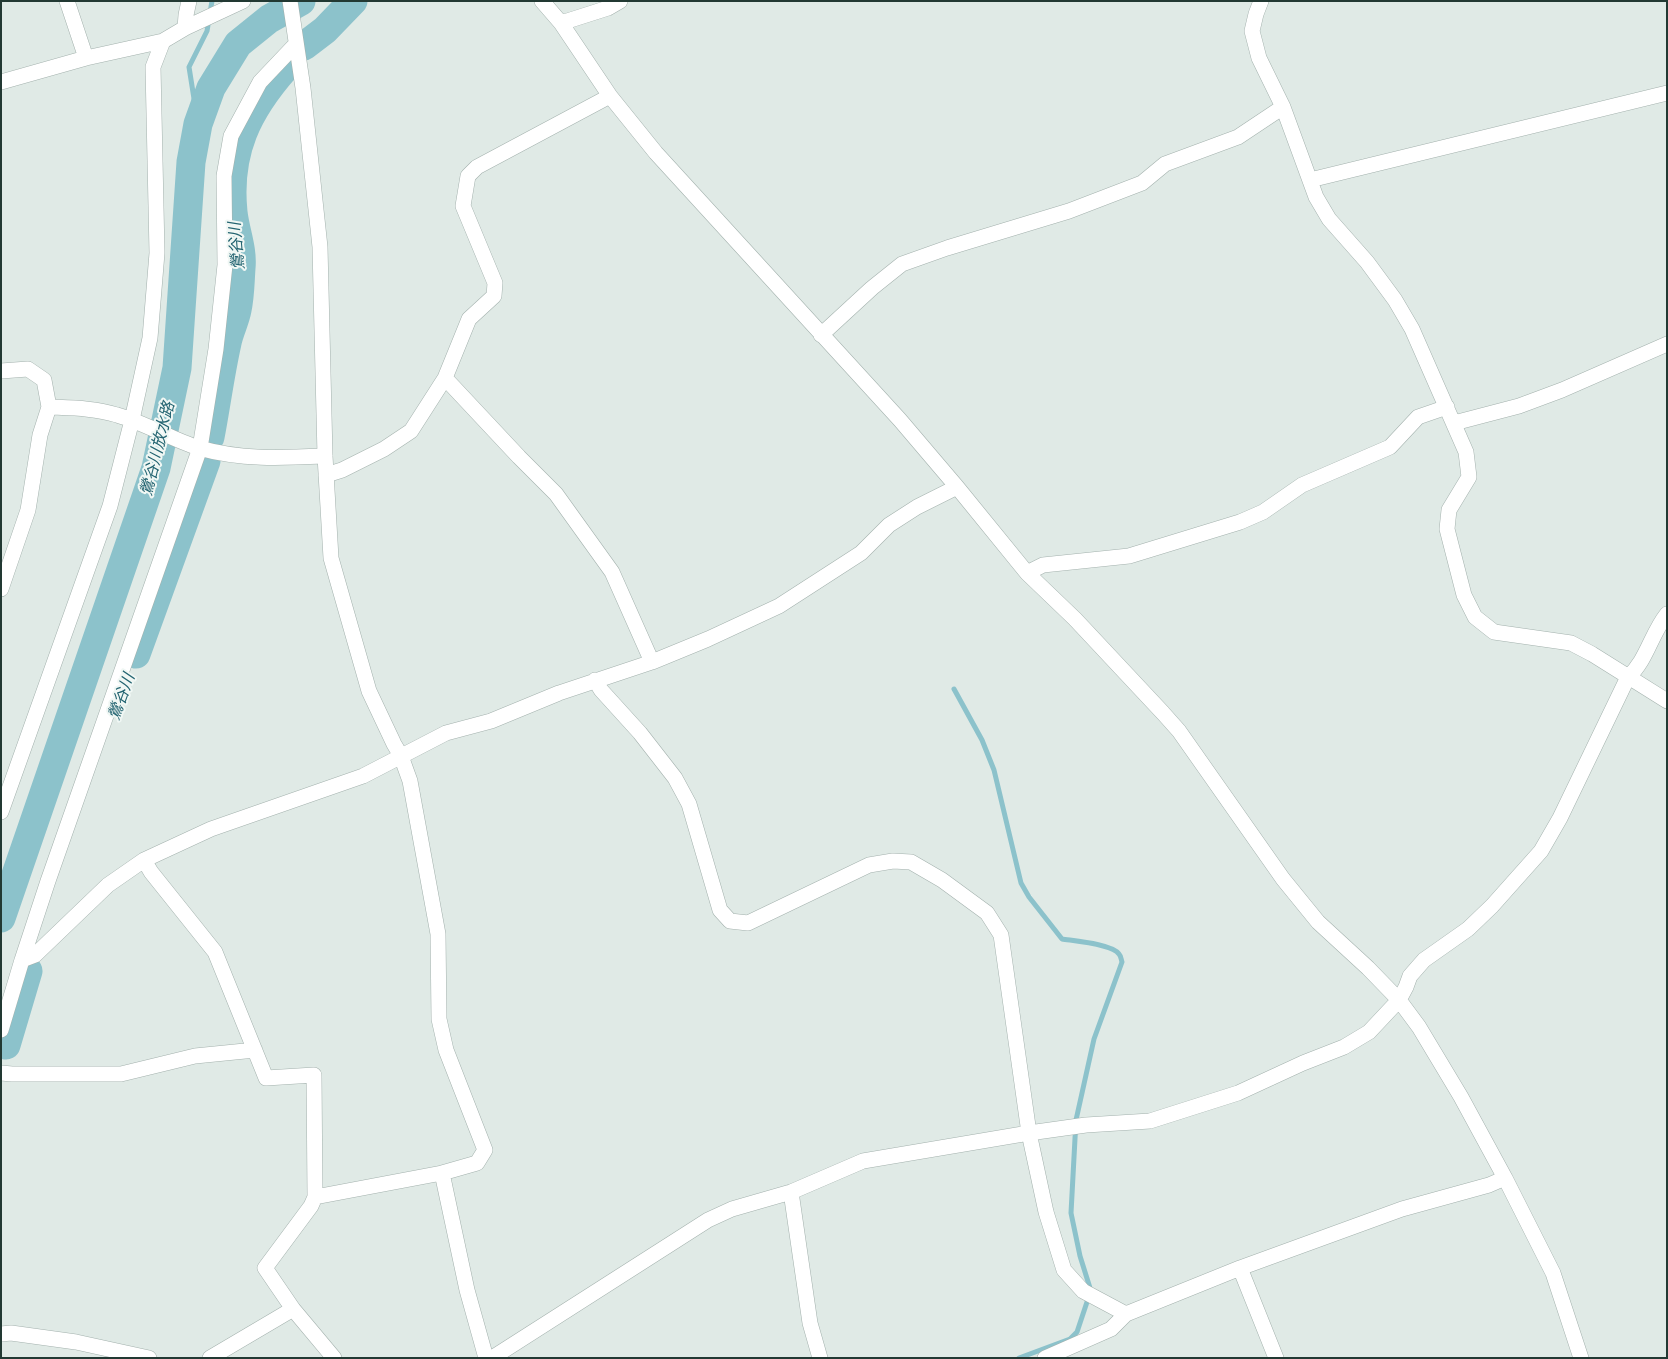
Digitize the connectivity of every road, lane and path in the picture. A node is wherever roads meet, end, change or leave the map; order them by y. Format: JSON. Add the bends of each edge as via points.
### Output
{"nodes":[{"id":1,"x":67,"y":1,"type":"edge"},
{"id":2,"x":189,"y":1,"type":"edge"},
{"id":3,"x":243,"y":1,"type":"edge"},
{"id":4,"x":290,"y":1,"type":"edge"},
{"id":5,"x":542,"y":1,"type":"edge"},
{"id":6,"x":620,"y":1,"type":"edge"},
{"id":7,"x":1261,"y":1,"type":"edge"},
{"id":8,"x":561,"y":23,"type":"junction"},
{"id":9,"x":185,"y":28,"type":"junction"},
{"id":10,"x":295,"y":38,"type":"junction"},
{"id":11,"x":163,"y":41,"type":"junction"},
{"id":12,"x":86,"y":58,"type":"junction"},
{"id":13,"x":1,"y":82,"type":"edge"},
{"id":14,"x":1667,"y":93,"type":"edge"},
{"id":15,"x":610,"y":96,"type":"junction"},
{"id":16,"x":1283,"y":107,"type":"junction"},
{"id":17,"x":1310,"y":180,"type":"junction"},
{"id":18,"x":821,"y":335,"type":"junction"},
{"id":19,"x":1667,"y":344,"type":"edge"},
{"id":20,"x":1,"y":371,"type":"edge"},
{"id":21,"x":445,"y":378,"type":"junction"},
{"id":22,"x":49,"y":407,"type":"junction"},
{"id":23,"x":1447,"y":407,"type":"junction"},
{"id":24,"x":136,"y":422,"type":"junction"},
{"id":25,"x":1454,"y":423,"type":"junction"},
{"id":26,"x":196,"y":446,"type":"junction"},
{"id":27,"x":325,"y":456,"type":"junction"},
{"id":28,"x":326,"y":475,"type":"junction"},
{"id":29,"x":958,"y":487,"type":"junction"},
{"id":30,"x":1027,"y":573,"type":"junction"},
{"id":31,"x":1,"y":589,"type":"edge"},
{"id":32,"x":1667,"y":614,"type":"edge"},
{"id":33,"x":652,"y":662,"type":"junction"},
{"id":34,"x":1628,"y":677,"type":"junction"},
{"id":35,"x":595,"y":680,"type":"junction"},
{"id":36,"x":1667,"y":701,"type":"edge"},
{"id":37,"x":402,"y":756,"type":"junction"},
{"id":38,"x":1,"y":812,"type":"edge"},
{"id":39,"x":144,"y":860,"type":"junction"},
{"id":40,"x":22,"y":960,"type":"junction"},
{"id":41,"x":1399,"y":1000,"type":"junction"},
{"id":42,"x":1,"y":1030,"type":"edge"},
{"id":43,"x":255,"y":1050,"type":"junction"},
{"id":44,"x":1,"y":1072,"type":"edge"},
{"id":45,"x":1029,"y":1133,"type":"junction"},
{"id":46,"x":442,"y":1173,"type":"junction"},
{"id":47,"x":1506,"y":1178,"type":"junction"},
{"id":48,"x":791,"y":1192,"type":"junction"},
{"id":49,"x":315,"y":1197,"type":"junction"},
{"id":50,"x":1240,"y":1268,"type":"junction"},
{"id":51,"x":293,"y":1309,"type":"junction"},
{"id":52,"x":1126,"y":1314,"type":"junction"},
{"id":53,"x":1,"y":1334,"type":"edge"},
{"id":54,"x":149,"y":1358,"type":"edge"},
{"id":55,"x":210,"y":1358,"type":"edge"},
{"id":56,"x":334,"y":1358,"type":"edge"},
{"id":57,"x":486,"y":1358,"type":"edge"},
{"id":58,"x":492,"y":1358,"type":"edge"},
{"id":59,"x":820,"y":1358,"type":"edge"},
{"id":60,"x":1045,"y":1358,"type":"edge"},
{"id":61,"x":1276,"y":1358,"type":"edge"},
{"id":62,"x":1581,"y":1358,"type":"edge"}],
"edges":[{"from":1,"to":12,"type":"street"},
{"from":2,"to":9,"type":"street"},
{"from":3,"to":9,"type":"street"},
{"from":4,"to":10,"type":"street"},
{"from":5,"to":8,"type":"street"},
{"from":6,"to":8,"type":"street"},
{"from":7,"to":16,"type":"street","via":[[1252,31],[1259,58]]},
{"from":8,"to":15,"type":"street"},
{"from":9,"to":11,"type":"street"},
{"from":10,"to":26,"type":"street","via":[[260,82],[231,136],[224,176],[224,275],[216,349]]},
{"from":10,"to":27,"type":"street","via":[[305,98],[320,247]]},
{"from":11,"to":12,"type":"street"},
{"from":11,"to":24,"type":"street","via":[[153,67],[157,262],[150,338]]},
{"from":12,"to":13,"type":"street"},
{"from":14,"to":17,"type":"street"},
{"from":15,"to":18,"type":"street","via":[[656,153]]},
{"from":15,"to":21,"type":"street","via":[[477,167],[468,176],[463,206],[496,282],[494,296],[469,319]]},
{"from":16,"to":17,"type":"street"},
{"from":16,"to":18,"type":"street","via":[[1238,137],[1165,164],[1142,183],[1069,211],[902,264]]},
{"from":17,"to":23,"type":"street","via":[[1329,219],[1395,300],[1412,329]]},
{"from":18,"to":29,"type":"street"},
{"from":19,"to":25,"type":"street","via":[[1562,390]]},
{"from":20,"to":22,"type":"street","via":[[28,369],[44,380]]},
{"from":21,"to":28,"type":"street","via":[[411,431],[384,449]]},
{"from":21,"to":33,"type":"street","via":[[556,494],[612,572]]},
{"from":22,"to":24,"type":"street","via":[[116,414]]},
{"from":22,"to":31,"type":"street","via":[[40,435],[28,510]]},
{"from":23,"to":25,"type":"street"},
{"from":23,"to":30,"type":"street","via":[[1418,417],[1390,447],[1302,485],[1263,512],[1248,518],[1130,556],[1042,565]]},
{"from":24,"to":26,"type":"street"},
{"from":24,"to":38,"type":"street","via":[[110,506]]},
{"from":25,"to":34,"type":"street","via":[[1466,452],[1469,477],[1449,510],[1447,528],[1464,595],[1475,617],[1494,632],[1571,643]]},
{"from":26,"to":27,"type":"street","via":[[241,457]]},
{"from":26,"to":40,"type":"street"},
{"from":27,"to":28,"type":"street"},
{"from":28,"to":37,"type":"street","via":[[331,558],[370,692]]},
{"from":29,"to":30,"type":"street"},
{"from":29,"to":33,"type":"street","via":[[896,520],[861,553],[780,606]]},
{"from":30,"to":41,"type":"street","via":[[1075,619],[1179,731],[1283,879],[1318,922]]},
{"from":32,"to":34,"type":"street","via":[[1659,623],[1638,668]]},
{"from":33,"to":35,"type":"street"},
{"from":34,"to":36,"type":"street"},
{"from":34,"to":41,"type":"street","via":[[1541,851],[1468,929],[1424,960],[1410,976]]},
{"from":35,"to":37,"type":"street","via":[[491,721],[446,733]]},
{"from":35,"to":45,"type":"street","via":[[675,778],[689,804],[720,910],[730,921],[748,923],[869,865],[893,861],[912,862],[987,913],[1001,935]]},
{"from":37,"to":39,"type":"street","via":[[363,776],[211,829]]},
{"from":37,"to":46,"type":"street","via":[[410,781],[438,934],[439,1019],[444,1042],[485,1150],[477,1163]]},
{"from":39,"to":40,"type":"street","via":[[108,885],[35,955]]},
{"from":39,"to":43,"type":"street","via":[[215,952]]},
{"from":40,"to":42,"type":"street"},
{"from":41,"to":45,"type":"street","via":[[1369,1032],[1344,1047],[1238,1093],[1150,1121]]},
{"from":41,"to":47,"type":"street","via":[[1461,1096]]},
{"from":43,"to":44,"type":"street","via":[[195,1056],[121,1074]]},
{"from":43,"to":49,"type":"street","via":[[266,1078],[314,1075]]},
{"from":45,"to":48,"type":"street","via":[[863,1161]]},
{"from":45,"to":52,"type":"street","via":[[1046,1212],[1064,1270],[1088,1294]]},
{"from":46,"to":49,"type":"street"},
{"from":46,"to":57,"type":"street","via":[[467,1290]]},
{"from":47,"to":50,"type":"street","via":[[1402,1209]]},
{"from":47,"to":62,"type":"street","via":[[1553,1273]]},
{"from":48,"to":58,"type":"street","via":[[732,1209],[708,1220]]},
{"from":48,"to":59,"type":"street","via":[[810,1323]]},
{"from":49,"to":51,"type":"street","via":[[265,1268]]},
{"from":50,"to":52,"type":"street"},
{"from":50,"to":61,"type":"street"},
{"from":51,"to":55,"type":"street"},
{"from":51,"to":56,"type":"street"},
{"from":52,"to":60,"type":"street","via":[[1112,1329]]},
{"from":53,"to":54,"type":"street","via":[[76,1342]]}]}
